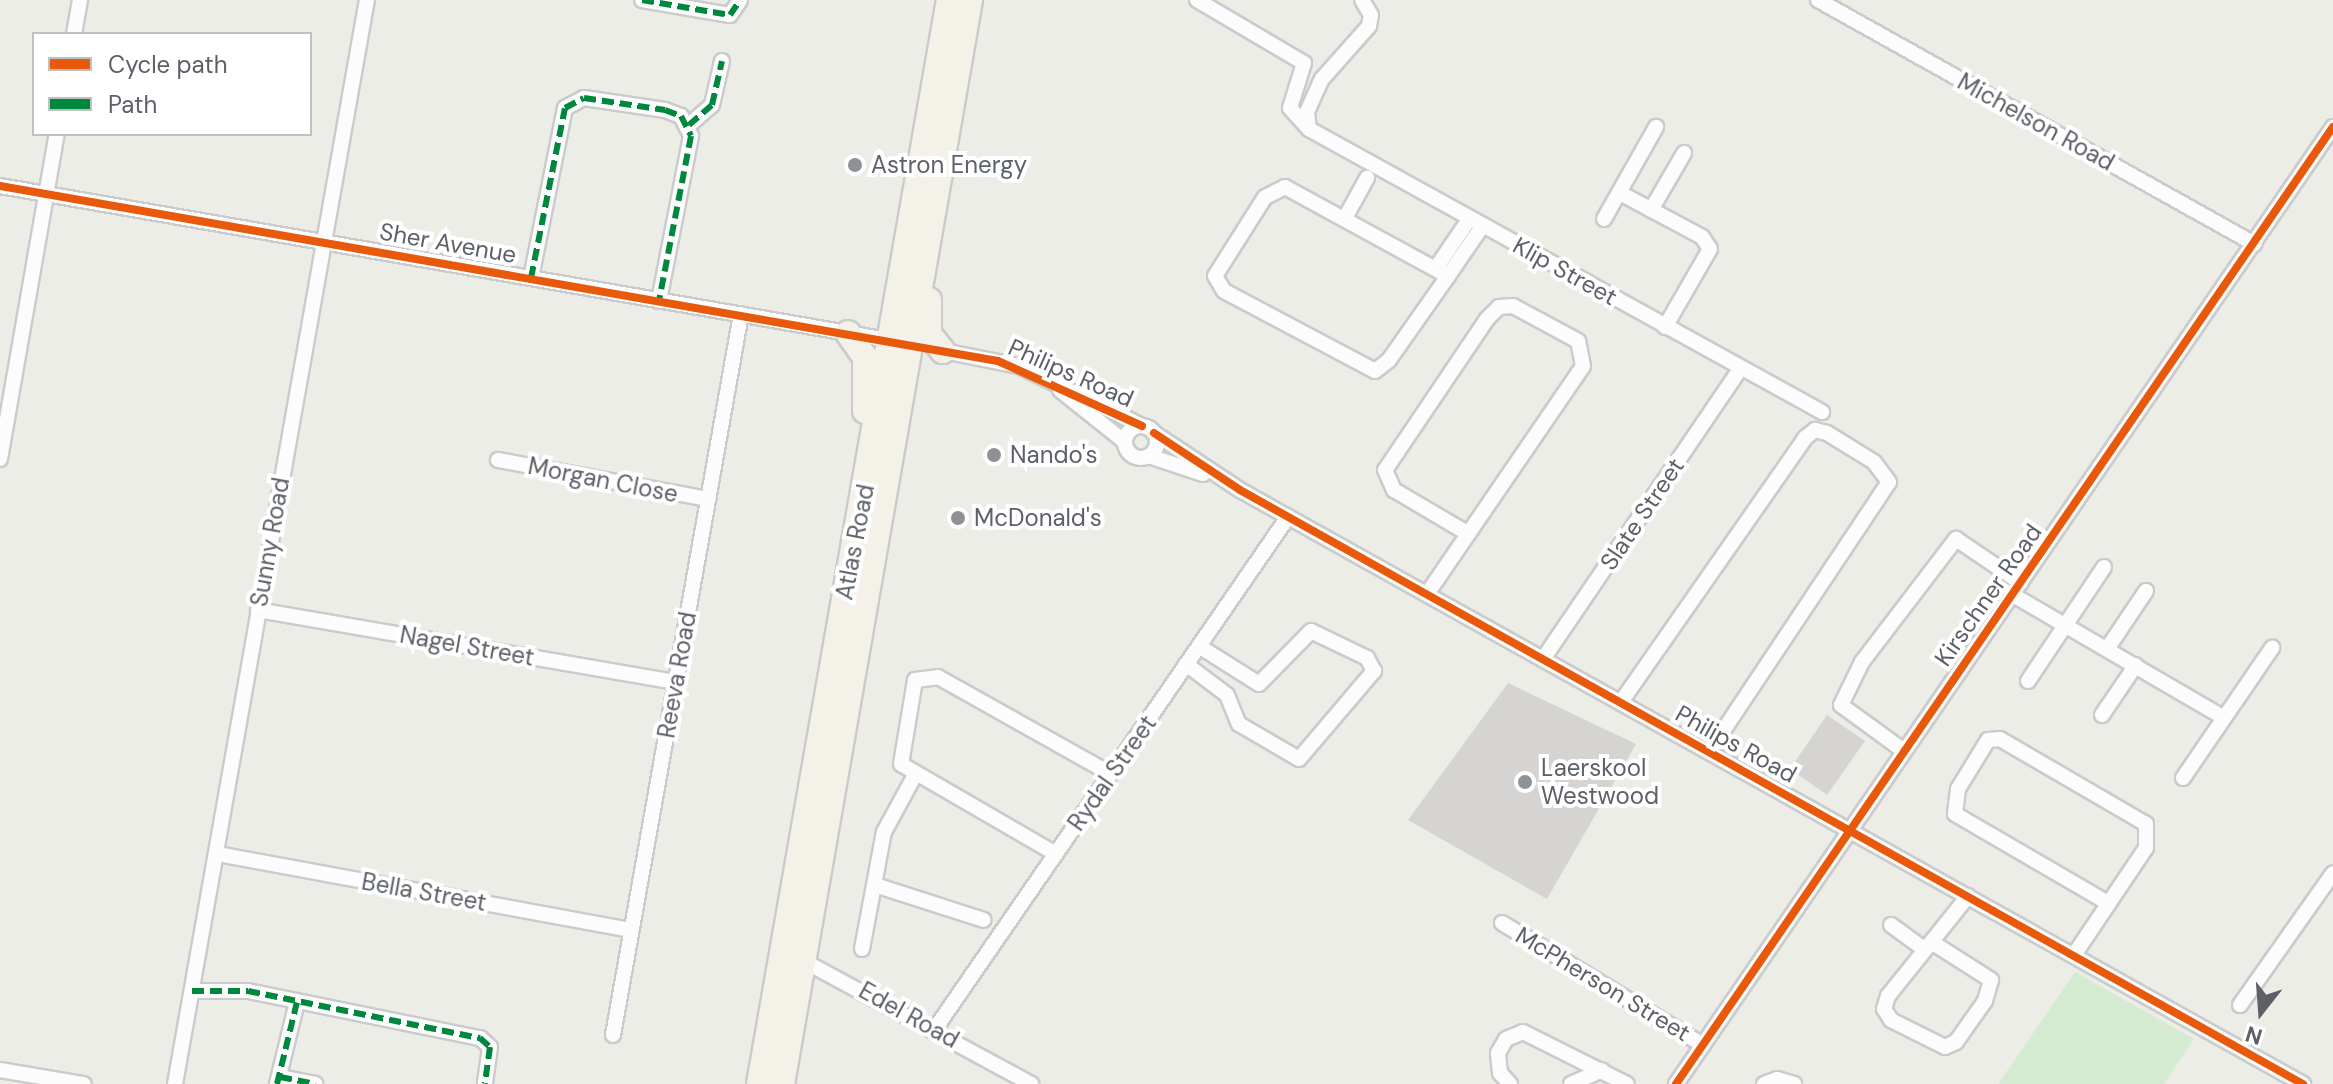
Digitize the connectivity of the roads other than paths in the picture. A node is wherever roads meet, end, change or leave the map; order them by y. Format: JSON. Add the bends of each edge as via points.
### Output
{"nodes":[{"id":1,"x":80,"y":0,"type":"edge"},
{"id":2,"x":367,"y":0,"type":"edge"},
{"id":3,"x":642,"y":0,"type":"edge"},
{"id":4,"x":740,"y":0,"type":"edge"},
{"id":5,"x":949,"y":0,"type":"edge"},
{"id":6,"x":970,"y":0,"type":"edge"},
{"id":7,"x":1197,"y":0,"type":"edge"},
{"id":8,"x":1362,"y":0,"type":"edge"},
{"id":9,"x":1818,"y":0,"type":"edge"},
{"id":10,"x":74,"y":32,"type":"edge"},
{"id":11,"x":722,"y":61,"type":"dead end"},
{"id":12,"x":689,"y":125,"type":"junction"},
{"id":13,"x":1656,"y":127,"type":"dead end"},
{"id":14,"x":2333,"y":127,"type":"edge"},
{"id":15,"x":1309,"y":129,"type":"junction"},
{"id":16,"x":57,"y":136,"type":"edge"},
{"id":17,"x":1684,"y":153,"type":"dead end"},
{"id":18,"x":1367,"y":178,"type":"dead end"},
{"id":19,"x":0,"y":186,"type":"edge"},
{"id":20,"x":1620,"y":193,"type":"junction"},
{"id":21,"x":47,"y":195,"type":"junction"},
{"id":22,"x":1651,"y":210,"type":"junction"},
{"id":23,"x":1345,"y":218,"type":"junction"},
{"id":24,"x":1604,"y":219,"type":"dead end"},
{"id":25,"x":1476,"y":222,"type":"junction"},
{"id":26,"x":323,"y":241,"type":"junction"},
{"id":27,"x":929,"y":242,"type":"junction"},
{"id":28,"x":2254,"y":244,"type":"junction"},
{"id":29,"x":1442,"y":272,"type":"junction"},
{"id":30,"x":531,"y":278,"type":"junction"},
{"id":31,"x":659,"y":301,"type":"junction"},
{"id":32,"x":741,"y":314,"type":"junction"},
{"id":33,"x":1665,"y":327,"type":"junction"},
{"id":34,"x":848,"y":333,"type":"junction"},
{"id":35,"x":900,"y":342,"type":"junction"},
{"id":36,"x":943,"y":351,"type":"junction"},
{"id":37,"x":1740,"y":369,"type":"junction"},
{"id":38,"x":1055,"y":384,"type":"junction"},
{"id":39,"x":1822,"y":412,"type":"dead end"},
{"id":40,"x":1148,"y":429,"type":"junction"},
{"id":41,"x":1125,"y":442,"type":"junction"},
{"id":42,"x":1149,"y":456,"type":"junction"},
{"id":43,"x":0,"y":459,"type":"edge"},
{"id":44,"x":498,"y":460,"type":"dead end"},
{"id":45,"x":866,"y":485,"type":"junction"},
{"id":46,"x":1240,"y":490,"type":"junction"},
{"id":47,"x":708,"y":499,"type":"junction"},
{"id":48,"x":1288,"y":517,"type":"junction"},
{"id":49,"x":1467,"y":533,"type":"junction"},
{"id":50,"x":2104,"y":567,"type":"dead end"},
{"id":51,"x":2017,"y":589,"type":"junction"},
{"id":52,"x":2146,"y":591,"type":"dead end"},
{"id":53,"x":1427,"y":594,"type":"junction"},
{"id":54,"x":258,"y":610,"type":"junction"},
{"id":55,"x":2064,"y":624,"type":"junction"},
{"id":56,"x":1199,"y":646,"type":"junction"},
{"id":57,"x":2272,"y":648,"type":"dead end"},
{"id":58,"x":2107,"y":649,"type":"junction"},
{"id":59,"x":1543,"y":659,"type":"junction"},
{"id":60,"x":1186,"y":664,"type":"junction"},
{"id":61,"x":2136,"y":665,"type":"junction"},
{"id":62,"x":2028,"y":681,"type":"dead end"},
{"id":63,"x":675,"y":682,"type":"junction"},
{"id":64,"x":1621,"y":702,"type":"junction"},
{"id":65,"x":2102,"y":715,"type":"dead end"},
{"id":66,"x":2224,"y":718,"type":"junction"},
{"id":67,"x":1904,"y":751,"type":"junction"},
{"id":68,"x":1709,"y":752,"type":"junction"},
{"id":69,"x":1111,"y":774,"type":"junction"},
{"id":70,"x":915,"y":775,"type":"junction"},
{"id":71,"x":2183,"y":778,"type":"dead end"},
{"id":72,"x":1849,"y":830,"type":"junction"},
{"id":73,"x":217,"y":854,"type":"junction"},
{"id":74,"x":1056,"y":854,"type":"junction"},
{"id":75,"x":2331,"y":879,"type":"edge"},
{"id":76,"x":875,"y":885,"type":"junction"},
{"id":77,"x":1968,"y":896,"type":"junction"},
{"id":78,"x":2108,"y":903,"type":"junction"},
{"id":79,"x":984,"y":920,"type":"dead end"},
{"id":80,"x":1502,"y":923,"type":"dead end"},
{"id":81,"x":1891,"y":925,"type":"dead end"},
{"id":82,"x":631,"y":930,"type":"junction"},
{"id":83,"x":1929,"y":946,"type":"junction"},
{"id":84,"x":862,"y":949,"type":"dead end"},
{"id":85,"x":2074,"y":955,"type":"junction"},
{"id":86,"x":793,"y":957,"type":"junction"},
{"id":87,"x":192,"y":991,"type":"junction"},
{"id":88,"x":297,"y":1002,"type":"junction"},
{"id":89,"x":2240,"y":1005,"type":"dead end"},
{"id":90,"x":935,"y":1029,"type":"junction"},
{"id":91,"x":613,"y":1035,"type":"dead end"},
{"id":92,"x":1703,"y":1045,"type":"junction"},
{"id":93,"x":0,"y":1070,"type":"edge"},
{"id":94,"x":1602,"y":1070,"type":"junction"},
{"id":95,"x":279,"y":1080,"type":"edge"},
{"id":96,"x":84,"y":1084,"type":"edge"},
{"id":97,"x":175,"y":1084,"type":"edge"},
{"id":98,"x":315,"y":1084,"type":"edge"},
{"id":99,"x":485,"y":1084,"type":"edge"},
{"id":100,"x":759,"y":1084,"type":"edge"},
{"id":101,"x":782,"y":1084,"type":"edge"},
{"id":102,"x":1031,"y":1084,"type":"edge"},
{"id":103,"x":1510,"y":1084,"type":"edge"},
{"id":104,"x":1571,"y":1084,"type":"edge"},
{"id":105,"x":1627,"y":1084,"type":"edge"},
{"id":106,"x":1676,"y":1084,"type":"edge"},
{"id":107,"x":1764,"y":1084,"type":"edge"},
{"id":108,"x":1794,"y":1084,"type":"edge"},
{"id":109,"x":2303,"y":1084,"type":"edge"}],
"edges":[{"from":1,"to":10,"type":"street"},
{"from":2,"to":26,"type":"street","name":"Sunny Road"},
{"from":3,"to":4,"type":"street","via":[[730,15]]},
{"from":5,"to":35,"type":"main road","name":"Atlas Road"},
{"from":6,"to":27,"type":"main road","name":"Atlas Road"},
{"from":7,"to":15,"type":"street","via":[[1304,63],[1290,108]]},
{"from":8,"to":15,"type":"street","via":[[1371,15],[1369,26],[1322,79],[1307,112]]},
{"from":9,"to":28,"type":"street","name":"Michelson Road"},
{"from":11,"to":12,"type":"street","via":[[712,105]]},
{"from":12,"to":30,"type":"street","via":[[665,110],[584,98],[567,105]]},
{"from":12,"to":31,"type":"street"},
{"from":13,"to":20,"type":"street"},
{"from":14,"to":28,"type":"street","name":"Kirschner Road"},
{"from":15,"to":25,"type":"street","name":"Klip Street"},
{"from":16,"to":21,"type":"street"},
{"from":17,"to":22,"type":"street"},
{"from":18,"to":23,"type":"street"},
{"from":19,"to":21,"type":"street","name":"Sher Avenue"},
{"from":20,"to":22,"type":"street"},
{"from":20,"to":24,"type":"street"},
{"from":21,"to":26,"type":"street","name":"Sher Avenue"},
{"from":21,"to":43,"type":"street"},
{"from":22,"to":33,"type":"street","via":[[1702,237],[1710,249]]},
{"from":23,"to":29,"type":"street"},
{"from":23,"to":29,"type":"street","via":[[1289,188],[1274,189],[1244,226],[1216,280],[1224,291],[1370,371],[1389,360]]},
{"from":25,"to":29,"type":"street"},
{"from":25,"to":33,"type":"street","name":"Klip Street"},
{"from":26,"to":30,"type":"street","name":"Sher Avenue"},
{"from":26,"to":54,"type":"street","name":"Sunny Road"},
{"from":27,"to":35,"type":"main road","name":"Atlas Road"},
{"from":27,"to":36,"type":"main road","via":[[927,326]]},
{"from":28,"to":51,"type":"street","name":"Kirschner Road"},
{"from":30,"to":31,"type":"street","name":"Sher Avenue"},
{"from":31,"to":32,"type":"street","name":"Sher Avenue"},
{"from":32,"to":34,"type":"street","name":"Sher Avenue"},
{"from":32,"to":47,"type":"street","name":"Reeva Road"},
{"from":33,"to":37,"type":"street","name":"Klip Street"},
{"from":34,"to":35,"type":"street","name":"Sher Avenue"},
{"from":34,"to":45,"type":"main road","via":[[865,357]]},
{"from":35,"to":36,"type":"street","name":"Philips Road"},
{"from":35,"to":45,"type":"main road","name":"Atlas Road"},
{"from":35,"to":86,"type":"main road","name":"Atlas Road"},
{"from":36,"to":38,"type":"street","name":"Philips Road","via":[[1019,366]]},
{"from":37,"to":39,"type":"street","name":"Klip Street"},
{"from":37,"to":59,"type":"street","name":"Slate Street"},
{"from":38,"to":40,"type":"street","name":"Philips Road"},
{"from":38,"to":41,"type":"street","name":"Philips Road"},
{"from":40,"to":41,"type":"street","via":[[1131,429]]},
{"from":40,"to":42,"type":"street","via":[[1156,447]]},
{"from":40,"to":46,"type":"street","name":"Philips Road"},
{"from":41,"to":42,"type":"street","via":[[1134,457]]},
{"from":42,"to":46,"type":"street","name":"Philips Road"},
{"from":44,"to":47,"type":"street","name":"Morgan Close"},
{"from":45,"to":86,"type":"main road","name":"Atlas Road"},
{"from":46,"to":48,"type":"street","name":"Philips Road"},
{"from":47,"to":63,"type":"street","name":"Reeva Road"},
{"from":48,"to":53,"type":"street","name":"Philips Road"},
{"from":48,"to":56,"type":"street","name":"Rydal Street"},
{"from":49,"to":49,"type":"street","via":[[1585,359],[1578,341],[1513,306],[1487,319],[1385,470],[1394,490]]},
{"from":49,"to":53,"type":"street"},
{"from":50,"to":55,"type":"street"},
{"from":51,"to":55,"type":"street"},
{"from":51,"to":67,"type":"street","name":"Kirschner Road"},
{"from":51,"to":67,"type":"street","via":[[1956,539],[1862,662],[1841,705]]},
{"from":52,"to":58,"type":"street"},
{"from":53,"to":59,"type":"street","name":"Philips Road"},
{"from":54,"to":63,"type":"street","name":"Nagel Street"},
{"from":54,"to":73,"type":"street","name":"Sunny Road"},
{"from":55,"to":58,"type":"street"},
{"from":55,"to":62,"type":"street"},
{"from":56,"to":60,"type":"street","name":"Rydal Street"},
{"from":56,"to":60,"type":"street","via":[[1259,684],[1311,631],[1367,658],[1374,671],[1299,759],[1239,724],[1227,695]]},
{"from":57,"to":66,"type":"street"},
{"from":58,"to":61,"type":"street"},
{"from":59,"to":64,"type":"street","name":"Philips Road"},
{"from":60,"to":69,"type":"street","name":"Rydal Street"},
{"from":61,"to":65,"type":"street"},
{"from":61,"to":66,"type":"street"},
{"from":63,"to":82,"type":"street","name":"Reeva Road"},
{"from":64,"to":68,"type":"street","name":"Philips Road"},
{"from":64,"to":68,"type":"street","via":[[1805,438],[1815,430],[1827,433],[1885,471],[1887,488]]},
{"from":66,"to":71,"type":"street"},
{"from":67,"to":72,"type":"street","name":"Kirschner Road"},
{"from":68,"to":72,"type":"street","name":"Philips Road"},
{"from":69,"to":70,"type":"street","via":[[929,673],[915,680],[908,692],[900,758]]},
{"from":69,"to":74,"type":"street","name":"Rydal Street"},
{"from":70,"to":74,"type":"street"},
{"from":70,"to":76,"type":"street","via":[[884,832]]},
{"from":72,"to":77,"type":"street","name":"Philips Road"},
{"from":72,"to":92,"type":"street","name":"Kirschner Road"},
{"from":73,"to":82,"type":"street","name":"Bella Street"},
{"from":73,"to":87,"type":"street","name":"Sunny Road"},
{"from":74,"to":90,"type":"street","name":"Rydal Street"},
{"from":75,"to":89,"type":"street"},
{"from":76,"to":79,"type":"street"},
{"from":76,"to":84,"type":"street"},
{"from":77,"to":83,"type":"street"},
{"from":77,"to":85,"type":"street","name":"Philips Road"},
{"from":78,"to":78,"type":"street","via":[[1955,814],[1958,789],[1988,740],[2000,739],[2146,824],[2146,848]]},
{"from":78,"to":85,"type":"street"},
{"from":80,"to":92,"type":"street","name":"McPherson Street"},
{"from":81,"to":83,"type":"street"},
{"from":82,"to":91,"type":"street","name":"Reeva Road"},
{"from":83,"to":83,"type":"street","via":[[1888,996],[1886,1016],[1939,1045],[1951,1046],[1985,1001],[1991,980]]},
{"from":85,"to":109,"type":"street","name":"Philips Road"},
{"from":86,"to":90,"type":"street","name":"Edel Road"},
{"from":86,"to":100,"type":"main road","name":"Atlas Road"},
{"from":86,"to":101,"type":"main road","name":"Atlas Road"},
{"from":87,"to":88,"type":"street","via":[[248,991]]},
{"from":87,"to":97,"type":"street","name":"Sunny Road"},
{"from":88,"to":95,"type":"street"},
{"from":88,"to":99,"type":"street","via":[[480,1038],[490,1047]]},
{"from":90,"to":102,"type":"street","name":"Edel Road"},
{"from":92,"to":106,"type":"street","name":"Kirschner Road"},
{"from":93,"to":96,"type":"street"},
{"from":94,"to":103,"type":"street","via":[[1534,1033],[1513,1033],[1497,1063]]},
{"from":94,"to":104,"type":"street"},
{"from":94,"to":105,"type":"street"},
{"from":95,"to":98,"type":"street"},
{"from":107,"to":108,"type":"street"}]}
